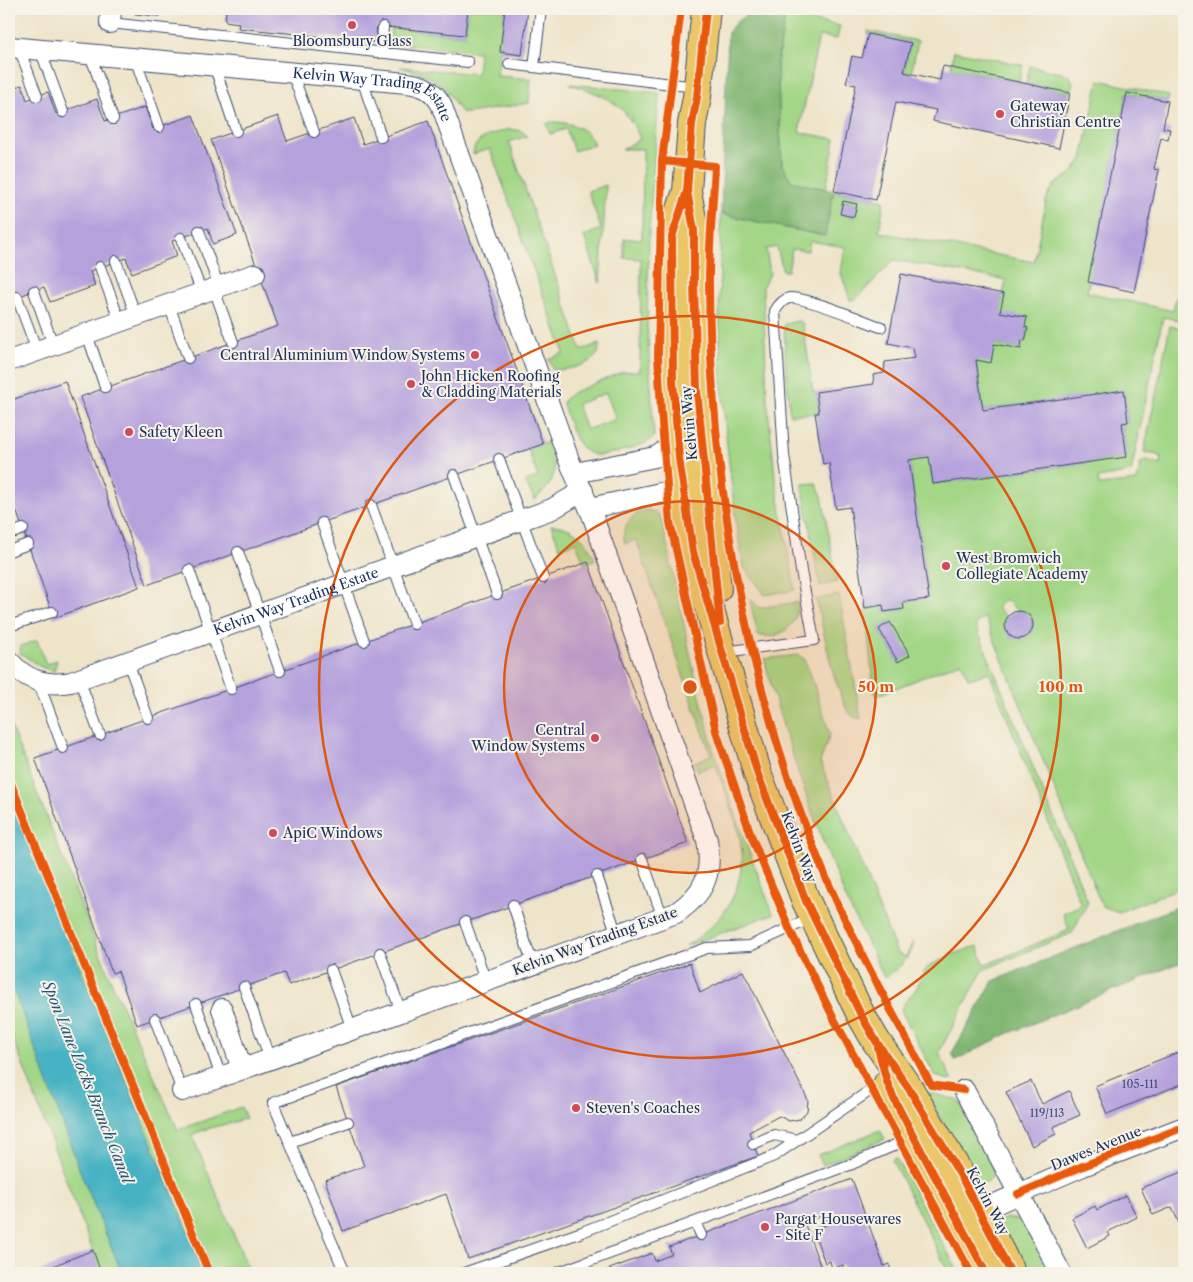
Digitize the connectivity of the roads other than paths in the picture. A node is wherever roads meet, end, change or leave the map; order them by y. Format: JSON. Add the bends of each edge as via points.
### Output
{"nodes":[{"id":1,"x":541,"y":9,"type":"edge"},
{"id":2,"x":706,"y":9,"type":"edge"},
{"id":3,"x":110,"y":16,"type":"edge"},
{"id":4,"x":383,"y":27,"type":"dead end"},
{"id":5,"x":14,"y":48,"type":"edge"},
{"id":6,"x":40,"y":49,"type":"junction"},
{"id":7,"x":381,"y":53,"type":"junction"},
{"id":8,"x":90,"y":54,"type":"junction"},
{"id":9,"x":135,"y":58,"type":"junction"},
{"id":10,"x":468,"y":62,"type":"dead end"},
{"id":11,"x":509,"y":64,"type":"dead end"},
{"id":12,"x":214,"y":65,"type":"junction"},
{"id":13,"x":534,"y":67,"type":"junction"},
{"id":14,"x":292,"y":73,"type":"junction"},
{"id":15,"x":362,"y":79,"type":"junction"},
{"id":16,"x":697,"y":88,"type":"junction"},
{"id":17,"x":37,"y":96,"type":"dead end"},
{"id":18,"x":63,"y":112,"type":"dead end"},
{"id":19,"x":113,"y":119,"type":"dead end"},
{"id":20,"x":158,"y":127,"type":"dead end"},
{"id":21,"x":236,"y":131,"type":"dead end"},
{"id":22,"x":314,"y":132,"type":"dead end"},
{"id":23,"x":381,"y":137,"type":"dead end"},
{"id":24,"x":687,"y":191,"type":"junction"},
{"id":25,"x":199,"y":231,"type":"dead end"},
{"id":26,"x":181,"y":238,"type":"dead end"},
{"id":27,"x":116,"y":261,"type":"dead end"},
{"id":28,"x":100,"y":267,"type":"dead end"},
{"id":29,"x":255,"y":274,"type":"dead end"},
{"id":30,"x":211,"y":290,"type":"junction"},
{"id":31,"x":34,"y":291,"type":"dead end"},
{"id":32,"x":18,"y":297,"type":"dead end"},
{"id":33,"x":694,"y":297,"type":"junction"},
{"id":34,"x":169,"y":304,"type":"junction"},
{"id":35,"x":128,"y":319,"type":"junction"},
{"id":36,"x":881,"y":327,"type":"dead end"},
{"id":37,"x":87,"y":334,"type":"junction"},
{"id":38,"x":233,"y":342,"type":"dead end"},
{"id":39,"x":45,"y":348,"type":"junction"},
{"id":40,"x":188,"y":358,"type":"dead end"},
{"id":41,"x":9,"y":361,"type":"edge"},
{"id":42,"x":105,"y":388,"type":"dead end"},
{"id":43,"x":677,"y":426,"type":"junction"},
{"id":44,"x":499,"y":460,"type":"dead end"},
{"id":45,"x":454,"y":475,"type":"dead end"},
{"id":46,"x":684,"y":488,"type":"junction"},
{"id":47,"x":582,"y":491,"type":"junction"},
{"id":48,"x":371,"y":505,"type":"dead end"},
{"id":49,"x":521,"y":520,"type":"junction"},
{"id":50,"x":322,"y":523,"type":"dead end"},
{"id":51,"x":23,"y":529,"type":"dead end"},
{"id":52,"x":9,"y":534,"type":"edge"},
{"id":53,"x":476,"y":537,"type":"junction"},
{"id":54,"x":28,"y":544,"type":"dead end"},
{"id":55,"x":9,"y":551,"type":"edge"},
{"id":56,"x":238,"y":552,"type":"dead end"},
{"id":57,"x":393,"y":567,"type":"junction"},
{"id":58,"x":189,"y":570,"type":"dead end"},
{"id":59,"x":542,"y":578,"type":"dead end"},
{"id":60,"x":344,"y":584,"type":"junction"},
{"id":61,"x":497,"y":594,"type":"dead end"},
{"id":62,"x":52,"y":612,"type":"dead end"},
{"id":63,"x":260,"y":614,"type":"junction"},
{"id":64,"x":414,"y":624,"type":"dead end"},
{"id":65,"x":9,"y":626,"type":"edge"},
{"id":66,"x":211,"y":632,"type":"junction"},
{"id":67,"x":364,"y":641,"type":"dead end"},
{"id":68,"x":723,"y":652,"type":"junction"},
{"id":69,"x":9,"y":661,"type":"edge"},
{"id":70,"x":128,"y":662,"type":"junction"},
{"id":71,"x":280,"y":671,"type":"dead end"},
{"id":72,"x":79,"y":679,"type":"junction"},
{"id":73,"x":38,"y":681,"type":"junction"},
{"id":74,"x":231,"y":689,"type":"dead end"},
{"id":75,"x":148,"y":718,"type":"dead end"},
{"id":76,"x":100,"y":735,"type":"dead end"},
{"id":77,"x":63,"y":748,"type":"dead end"},
{"id":78,"x":642,"y":859,"type":"dead end"},
{"id":79,"x":597,"y":876,"type":"dead end"},
{"id":80,"x":513,"y":905,"type":"dead end"},
{"id":81,"x":814,"y":917,"type":"junction"},
{"id":82,"x":663,"y":918,"type":"junction"},
{"id":83,"x":465,"y":922,"type":"dead end"},
{"id":84,"x":617,"y":935,"type":"junction"},
{"id":85,"x":380,"y":953,"type":"dead end"},
{"id":86,"x":533,"y":965,"type":"junction"},
{"id":87,"x":331,"y":970,"type":"dead end"},
{"id":88,"x":486,"y":982,"type":"junction"},
{"id":89,"x":244,"y":987,"type":"dead end"},
{"id":90,"x":196,"y":1004,"type":"dead end"},
{"id":91,"x":222,"y":1009,"type":"dead end"},
{"id":92,"x":401,"y":1012,"type":"junction"},
{"id":93,"x":155,"y":1019,"type":"dead end"},
{"id":94,"x":352,"y":1030,"type":"junction"},
{"id":95,"x":270,"y":1059,"type":"junction"},
{"id":96,"x":242,"y":1069,"type":"junction"},
{"id":97,"x":221,"y":1077,"type":"junction"},
{"id":98,"x":894,"y":1078,"type":"junction"},
{"id":99,"x":182,"y":1090,"type":"joint"},
{"id":100,"x":964,"y":1090,"type":"dead end"},
{"id":101,"x":348,"y":1122,"type":"dead end"},
{"id":102,"x":1184,"y":1127,"type":"edge"},
{"id":103,"x":923,"y":1132,"type":"junction"},
{"id":104,"x":798,"y":1140,"type":"junction"},
{"id":105,"x":290,"y":1142,"type":"junction"},
{"id":106,"x":754,"y":1144,"type":"dead end"},
{"id":107,"x":1018,"y":1194,"type":"junction"},
{"id":108,"x":979,"y":1211,"type":"junction"},
{"id":109,"x":695,"y":1222,"type":"junction"},
{"id":110,"x":700,"y":1236,"type":"dead end"},
{"id":111,"x":345,"y":1273,"type":"edge"},
{"id":112,"x":464,"y":1273,"type":"edge"},
{"id":113,"x":557,"y":1273,"type":"edge"},
{"id":114,"x":986,"y":1273,"type":"edge"},
{"id":115,"x":1000,"y":1273,"type":"edge"},
{"id":116,"x":1011,"y":1273,"type":"edge"},
{"id":117,"x":1061,"y":1273,"type":"edge"}],
"edges":[{"from":1,"to":13,"type":"lane"},
{"from":2,"to":16,"type":"main road","name":"Kelvin Way"},
{"from":3,"to":7,"type":"lane","via":[[364,46]]},
{"from":4,"to":7,"type":"lane"},
{"from":5,"to":6,"type":"street","name":"Kelvin Way Trading Estate"},
{"from":5,"to":17,"type":"lane"},
{"from":6,"to":8,"type":"street","name":"Kelvin Way Trading Estate"},
{"from":6,"to":18,"type":"lane"},
{"from":7,"to":10,"type":"lane"},
{"from":8,"to":9,"type":"street","name":"Kelvin Way Trading Estate"},
{"from":8,"to":19,"type":"lane"},
{"from":9,"to":12,"type":"street","name":"Kelvin Way Trading Estate"},
{"from":9,"to":20,"type":"lane"},
{"from":11,"to":13,"type":"lane"},
{"from":12,"to":14,"type":"street","name":"Kelvin Way Trading Estate"},
{"from":12,"to":21,"type":"lane"},
{"from":13,"to":16,"type":"lane"},
{"from":14,"to":15,"type":"street","name":"Kelvin Way Trading Estate"},
{"from":14,"to":22,"type":"lane"},
{"from":15,"to":23,"type":"lane"},
{"from":15,"to":47,"type":"street","name":"Kelvin Way Trading Estate","via":[[416,84],[435,94],[441,104]]},
{"from":16,"to":24,"type":"main road","name":"Kelvin Way"},
{"from":24,"to":33,"type":"main road","name":"Kelvin Way","via":[[694,230]]},
{"from":24,"to":43,"type":"main road","name":"Kelvin Way","via":[[672,237],[673,381]]},
{"from":25,"to":30,"type":"lane"},
{"from":26,"to":30,"type":"lane"},
{"from":27,"to":35,"type":"lane"},
{"from":28,"to":35,"type":"lane"},
{"from":29,"to":30,"type":"street"},
{"from":30,"to":34,"type":"street"},
{"from":30,"to":38,"type":"lane"},
{"from":31,"to":39,"type":"lane"},
{"from":32,"to":39,"type":"lane"},
{"from":33,"to":46,"type":"street","via":[[682,306],[694,480]]},
{"from":33,"to":68,"type":"main road","name":"Kelvin Way","via":[[697,390]]},
{"from":34,"to":35,"type":"street"},
{"from":34,"to":40,"type":"lane"},
{"from":35,"to":37,"type":"street"},
{"from":36,"to":68,"type":"lane","via":[[806,300],[789,298],[775,311],[784,455],[814,640]]},
{"from":37,"to":39,"type":"street"},
{"from":37,"to":42,"type":"lane"},
{"from":39,"to":41,"type":"street"},
{"from":43,"to":46,"type":"main road","name":"Kelvin Way"},
{"from":43,"to":47,"type":"street","name":"Kelvin Way Trading Estate","via":[[664,453]]},
{"from":44,"to":49,"type":"lane"},
{"from":45,"to":53,"type":"lane"},
{"from":46,"to":47,"type":"street","name":"Kelvin Way Trading Estate"},
{"from":46,"to":68,"type":"main road","name":"Kelvin Way","via":[[693,552]]},
{"from":47,"to":49,"type":"street","name":"Kelvin Way Trading Estate","via":[[552,509]]},
{"from":47,"to":82,"type":"street","name":"Kelvin Way Trading Estate","via":[[707,840],[710,857],[701,891],[676,914]]},
{"from":48,"to":57,"type":"lane"},
{"from":49,"to":53,"type":"street","name":"Kelvin Way Trading Estate"},
{"from":49,"to":59,"type":"lane"},
{"from":50,"to":60,"type":"lane"},
{"from":51,"to":52,"type":"lane"},
{"from":53,"to":57,"type":"street","name":"Kelvin Way Trading Estate"},
{"from":53,"to":61,"type":"lane"},
{"from":54,"to":55,"type":"lane"},
{"from":56,"to":63,"type":"lane"},
{"from":57,"to":60,"type":"street","name":"Kelvin Way Trading Estate"},
{"from":57,"to":64,"type":"lane"},
{"from":58,"to":66,"type":"lane"},
{"from":60,"to":63,"type":"street","name":"Kelvin Way Trading Estate"},
{"from":60,"to":67,"type":"lane"},
{"from":62,"to":65,"type":"lane"},
{"from":63,"to":66,"type":"street","name":"Kelvin Way Trading Estate"},
{"from":63,"to":71,"type":"lane"},
{"from":66,"to":70,"type":"street","name":"Kelvin Way Trading Estate"},
{"from":66,"to":74,"type":"lane"},
{"from":68,"to":81,"type":"main road","name":"Kelvin Way","via":[[758,775]]},
{"from":69,"to":73,"type":"street","name":"Kelvin Way Trading Estate"},
{"from":70,"to":72,"type":"street","name":"Kelvin Way Trading Estate"},
{"from":70,"to":75,"type":"lane"},
{"from":72,"to":73,"type":"street","name":"Kelvin Way Trading Estate","via":[[56,685]]},
{"from":72,"to":76,"type":"lane"},
{"from":73,"to":77,"type":"lane"},
{"from":78,"to":82,"type":"lane"},
{"from":79,"to":84,"type":"lane"},
{"from":80,"to":86,"type":"lane"},
{"from":81,"to":98,"type":"main road","name":"Kelvin Way"},
{"from":81,"to":105,"type":"lane","via":[[750,946],[707,948],[528,1016],[273,1103]]},
{"from":82,"to":84,"type":"street","name":"Kelvin Way Trading Estate"},
{"from":83,"to":88,"type":"lane"},
{"from":84,"to":86,"type":"street","name":"Kelvin Way Trading Estate"},
{"from":85,"to":92,"type":"lane"},
{"from":86,"to":88,"type":"street","name":"Kelvin Way Trading Estate"},
{"from":87,"to":94,"type":"lane"},
{"from":88,"to":92,"type":"street","name":"Kelvin Way Trading Estate"},
{"from":89,"to":95,"type":"lane"},
{"from":90,"to":97,"type":"lane"},
{"from":91,"to":96,"type":"street"},
{"from":92,"to":94,"type":"street","name":"Kelvin Way Trading Estate"},
{"from":93,"to":99,"type":"lane"},
{"from":94,"to":95,"type":"street","name":"Kelvin Way Trading Estate"},
{"from":95,"to":96,"type":"street","name":"Kelvin Way Trading Estate"},
{"from":96,"to":97,"type":"street","name":"Kelvin Way Trading Estate"},
{"from":97,"to":99,"type":"street","name":"Kelvin Way Trading Estate"},
{"from":98,"to":103,"type":"main road","name":"Kelvin Way"},
{"from":98,"to":104,"type":"lane"},
{"from":100,"to":107,"type":"street"},
{"from":101,"to":105,"type":"lane"},
{"from":102,"to":107,"type":"street","name":"Dawes Avenue"},
{"from":103,"to":108,"type":"main road","name":"Kelvin Way","via":[[962,1178]]},
{"from":103,"to":109,"type":"lane","via":[[852,1164]]},
{"from":103,"to":114,"type":"main road","name":"Kelvin Way"},
{"from":104,"to":106,"type":"lane","via":[[774,1135]]},
{"from":104,"to":112,"type":"lane","via":[[774,1156],[582,1232]]},
{"from":105,"to":111,"type":"lane"},
{"from":107,"to":108,"type":"street","name":"Dawes Avenue"},
{"from":107,"to":117,"type":"street"},
{"from":108,"to":115,"type":"street","via":[[972,1221]]},
{"from":108,"to":116,"type":"main road","name":"Kelvin Way"},
{"from":109,"to":110,"type":"lane"},
{"from":109,"to":113,"type":"lane"}]}
